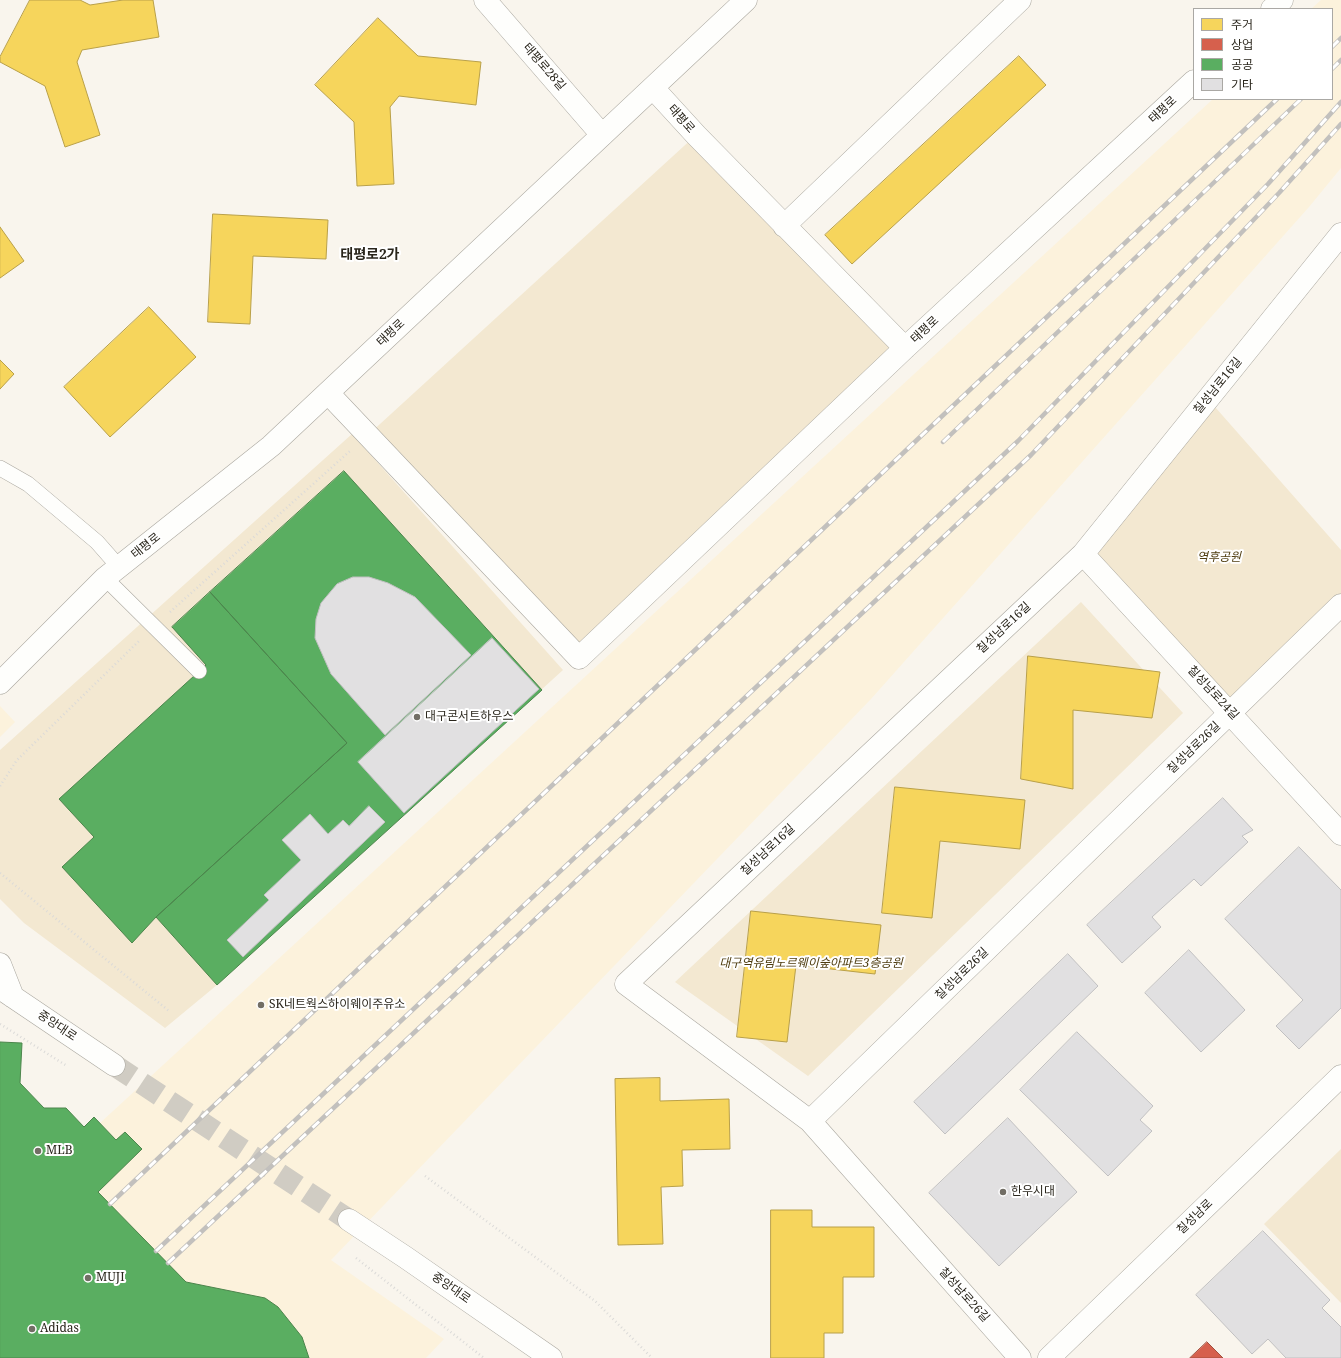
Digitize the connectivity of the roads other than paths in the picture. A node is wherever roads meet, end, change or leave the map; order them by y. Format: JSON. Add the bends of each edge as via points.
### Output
{"nodes":[{"id":1,"x":486,"y":0,"type":"edge"},
{"id":2,"x":746,"y":0,"type":"edge"},
{"id":3,"x":1020,"y":0,"type":"edge"},
{"id":4,"x":1282,"y":0,"type":"edge"},
{"id":5,"x":1273,"y":8,"type":"edge"},
{"id":6,"x":1193,"y":82,"type":"edge"},
{"id":7,"x":652,"y":88,"type":"junction"},
{"id":8,"x":602,"y":135,"type":"junction"},
{"id":9,"x":784,"y":226,"type":"junction"},
{"id":10,"x":1341,"y":234,"type":"edge"},
{"id":11,"x":905,"y":348,"type":"junction"},
{"id":12,"x":328,"y":392,"type":"junction"},
{"id":13,"x":0,"y":468,"type":"edge"},
{"id":14,"x":1083,"y":554,"type":"junction"},
{"id":15,"x":112,"y":573,"type":"junction"},
{"id":16,"x":1341,"y":605,"type":"edge"},
{"id":17,"x":199,"y":671,"type":"dead end"},
{"id":18,"x":0,"y":683,"type":"edge"},
{"id":19,"x":1230,"y":713,"type":"junction"},
{"id":20,"x":1341,"y":834,"type":"edge"},
{"id":21,"x":0,"y":964,"type":"edge"},
{"id":22,"x":7,"y":992,"type":"edge"},
{"id":23,"x":114,"y":1065,"type":"tunnel mouth"},
{"id":24,"x":1341,"y":1076,"type":"edge"},
{"id":25,"x":810,"y":1121,"type":"junction"},
{"id":26,"x":349,"y":1220,"type":"tunnel mouth"},
{"id":27,"x":551,"y":1358,"type":"edge"},
{"id":28,"x":1020,"y":1358,"type":"edge"},
{"id":29,"x":1049,"y":1358,"type":"edge"}],
"edges":[{"from":1,"to":8,"type":"street","name":"태평로28길"},
{"from":2,"to":7,"type":"street","name":"태평로"},
{"from":3,"to":9,"type":"street"},
{"from":4,"to":5,"type":"street"},
{"from":6,"to":11,"type":"street","name":"태평로"},
{"from":7,"to":8,"type":"street","name":"태평로"},
{"from":7,"to":9,"type":"street","name":"태평로"},
{"from":8,"to":12,"type":"street","name":"태평로"},
{"from":9,"to":11,"type":"street","name":"태평로"},
{"from":10,"to":14,"type":"street","name":"칠성남로16길"},
{"from":11,"to":12,"type":"street","via":[[579,658]]},
{"from":12,"to":15,"type":"street","name":"태평로","via":[[271,446]]},
{"from":13,"to":15,"type":"lane","name":"태평로","via":[[28,484],[97,542]]},
{"from":14,"to":19,"type":"street","name":"칠성남로24길"},
{"from":14,"to":25,"type":"street","name":"칠성남로16길","via":[[626,984]]},
{"from":15,"to":17,"type":"lane","via":[[154,627]]},
{"from":15,"to":18,"type":"street","name":"태평로"},
{"from":16,"to":19,"type":"street","name":"칠성남로26길"},
{"from":19,"to":20,"type":"street","name":"칠성남로24길"},
{"from":19,"to":25,"type":"street","name":"칠성남로26길"},
{"from":21,"to":22,"type":"street"},
{"from":22,"to":23,"type":"street","name":"중앙대로"},
{"from":24,"to":29,"type":"street","name":"칠성남로"},
{"from":25,"to":28,"type":"street","name":"칠성남로26길"},
{"from":26,"to":27,"type":"street","name":"중앙대로"}]}
